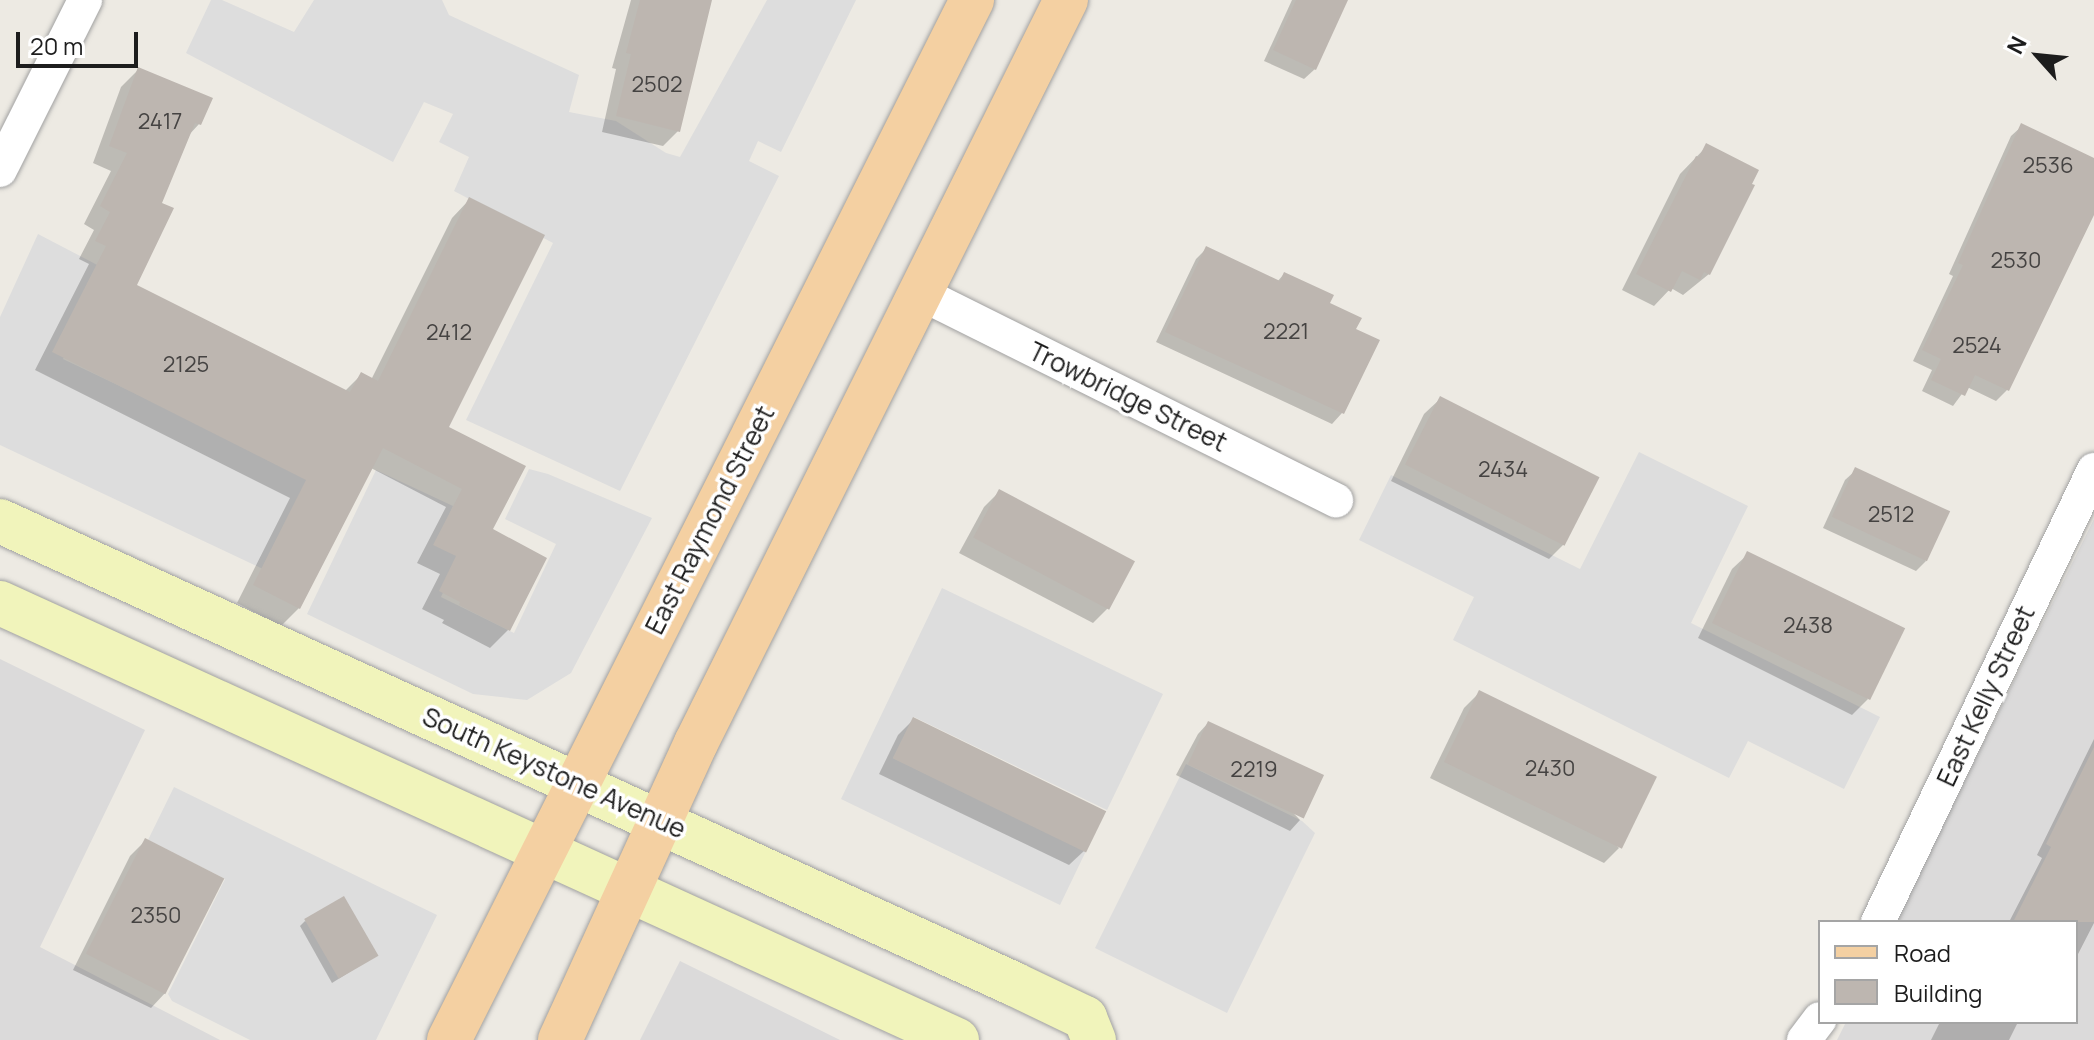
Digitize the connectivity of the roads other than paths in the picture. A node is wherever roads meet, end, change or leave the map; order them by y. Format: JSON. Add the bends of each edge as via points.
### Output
{"nodes":[{"id":1,"x":85,"y":0,"type":"edge"},
{"id":2,"x":972,"y":0,"type":"edge"},
{"id":3,"x":1066,"y":0,"type":"edge"},
{"id":4,"x":0,"y":170,"type":"edge"},
{"id":5,"x":920,"y":293,"type":"junction"},
{"id":6,"x":2094,"y":470,"type":"edge"},
{"id":7,"x":1336,"y":500,"type":"dead end"},
{"id":8,"x":0,"y":521,"type":"edge"},
{"id":9,"x":0,"y":603,"type":"edge"},
{"id":10,"x":577,"y":784,"type":"junction"},
{"id":11,"x":661,"y":822,"type":"junction"},
{"id":12,"x":543,"y":852,"type":"junction"},
{"id":13,"x":631,"y":891,"type":"junction"},
{"id":14,"x":1879,"y":920,"type":"edge"},
{"id":15,"x":1818,"y":1022,"type":"edge"},
{"id":16,"x":449,"y":1040,"type":"edge"},
{"id":17,"x":560,"y":1040,"type":"edge"},
{"id":18,"x":957,"y":1040,"type":"edge"},
{"id":19,"x":1094,"y":1040,"type":"edge"},
{"id":20,"x":1804,"y":1040,"type":"edge"}],
"edges":[{"from":1,"to":4,"type":"street"},
{"from":2,"to":10,"type":"main road","name":"East Raymond Street"},
{"from":3,"to":5,"type":"main road"},
{"from":5,"to":7,"type":"street","name":"Trowbridge Street"},
{"from":5,"to":11,"type":"main road"},
{"from":6,"to":14,"type":"street","name":"East Kelly Street"},
{"from":8,"to":10,"type":"main road","name":"South Keystone Avenue"},
{"from":9,"to":12,"type":"main road"},
{"from":10,"to":11,"type":"main road","name":"South Keystone Avenue"},
{"from":10,"to":12,"type":"main road","name":"East Raymond Street"},
{"from":11,"to":13,"type":"main road"},
{"from":11,"to":19,"type":"main road","name":"South Keystone Avenue","via":[[1085,1018]]},
{"from":12,"to":13,"type":"main road"},
{"from":12,"to":16,"type":"main road","name":"East Raymond Street"},
{"from":13,"to":17,"type":"main road"},
{"from":13,"to":18,"type":"main road"},
{"from":15,"to":20,"type":"street"}]}
